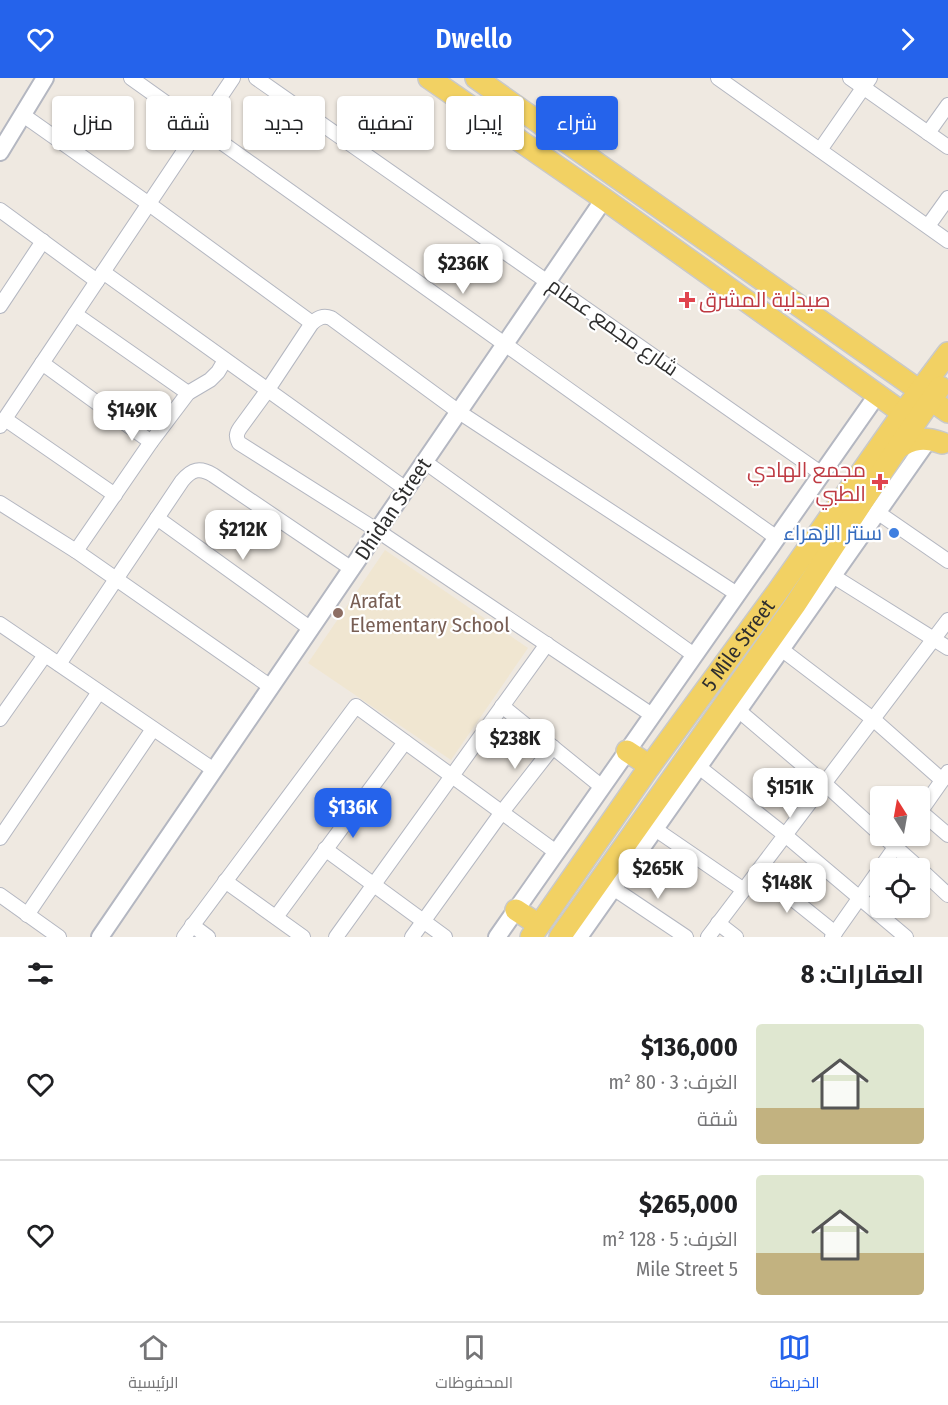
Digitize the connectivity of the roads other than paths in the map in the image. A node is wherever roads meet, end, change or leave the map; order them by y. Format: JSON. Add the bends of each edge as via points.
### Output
{"nodes":[{"id":1,"x":45,"y":78,"type":"edge"},
{"id":2,"x":131,"y":78,"type":"edge"},
{"id":3,"x":232,"y":78,"type":"edge"},
{"id":4,"x":256,"y":78,"type":"edge"},
{"id":5,"x":429,"y":78,"type":"edge"},
{"id":6,"x":476,"y":78,"type":"edge"},
{"id":7,"x":718,"y":78,"type":"edge"},
{"id":8,"x":850,"y":78,"type":"edge"},
{"id":9,"x":867,"y":83,"type":"edge"},
{"id":10,"x":156,"y":96,"type":"edge"},
{"id":11,"x":220,"y":96,"type":"edge"},
{"id":12,"x":948,"y":105,"type":"edge"},
{"id":13,"x":23,"y":115,"type":"junction"},
{"id":14,"x":928,"y":133,"type":"junction"},
{"id":15,"x":948,"y":147,"type":"edge"},
{"id":16,"x":185,"y":150,"type":"edge"},
{"id":17,"x":231,"y":150,"type":"edge"},
{"id":18,"x":819,"y":150,"type":"junction"},
{"id":19,"x":0,"y":152,"type":"edge"},
{"id":20,"x":948,"y":198,"type":"edge"},
{"id":21,"x":604,"y":199,"type":"junction"},
{"id":22,"x":149,"y":204,"type":"junction"},
{"id":23,"x":0,"y":210,"type":"edge"},
{"id":24,"x":928,"y":226,"type":"junction"},
{"id":25,"x":43,"y":241,"type":"junction"},
{"id":26,"x":948,"y":241,"type":"edge"},
{"id":27,"x":100,"y":276,"type":"junction"},
{"id":28,"x":548,"y":282,"type":"junction"},
{"id":29,"x":0,"y":306,"type":"edge"},
{"id":30,"x":75,"y":314,"type":"junction"},
{"id":31,"x":312,"y":323,"type":"junction"},
{"id":32,"x":505,"y":344,"type":"junction"},
{"id":33,"x":225,"y":360,"type":"junction"},
{"id":34,"x":42,"y":363,"type":"junction"},
{"id":35,"x":946,"y":363,"type":"edge"},
{"id":36,"x":896,"y":374,"type":"junction"},
{"id":37,"x":948,"y":383,"type":"edge"},
{"id":38,"x":267,"y":391,"type":"junction"},
{"id":39,"x":188,"y":393,"type":"junction"},
{"id":40,"x":878,"y":396,"type":"junction"},
{"id":41,"x":937,"y":400,"type":"edge"},
{"id":42,"x":459,"y":412,"type":"junction"},
{"id":43,"x":2,"y":422,"type":"edge"},
{"id":44,"x":927,"y":433,"type":"edge"},
{"id":45,"x":151,"y":442,"type":"junction"},
{"id":46,"x":891,"y":444,"type":"junction"},
{"id":47,"x":425,"y":462,"type":"junction"},
{"id":48,"x":822,"y":474,"type":"junction"},
{"id":49,"x":406,"y":489,"type":"junction"},
{"id":50,"x":115,"y":495,"type":"junction"},
{"id":51,"x":0,"y":503,"type":"edge"},
{"id":52,"x":877,"y":512,"type":"junction"},
{"id":53,"x":157,"y":518,"type":"junction"},
{"id":54,"x":378,"y":531,"type":"junction"},
{"id":55,"x":777,"y":538,"type":"junction"},
{"id":56,"x":76,"y":551,"type":"junction"},
{"id":57,"x":948,"y":561,"type":"edge"},
{"id":58,"x":352,"y":569,"type":"junction"},
{"id":59,"x":833,"y":576,"type":"junction"},
{"id":60,"x":116,"y":579,"type":"junction"},
{"id":61,"x":778,"y":591,"type":"junction"},
{"id":62,"x":737,"y":594,"type":"junction"},
{"id":63,"x":795,"y":605,"type":"junction"},
{"id":64,"x":948,"y":620,"type":"edge"},
{"id":65,"x":0,"y":624,"type":"edge"},
{"id":66,"x":311,"y":629,"type":"junction"},
{"id":67,"x":934,"y":638,"type":"junction"},
{"id":68,"x":547,"y":644,"type":"junction"},
{"id":69,"x":948,"y":648,"type":"edge"},
{"id":70,"x":781,"y":649,"type":"junction"},
{"id":71,"x":45,"y":655,"type":"junction"},
{"id":72,"x":694,"y":655,"type":"junction"},
{"id":73,"x":59,"y":664,"type":"junction"},
{"id":74,"x":271,"y":687,"type":"junction"},
{"id":75,"x":99,"y":692,"type":"junction"},
{"id":76,"x":502,"y":706,"type":"junction"},
{"id":77,"x":738,"y":710,"type":"junction"},
{"id":78,"x":652,"y":715,"type":"junction"},
{"id":79,"x":0,"y":719,"type":"edge"},
{"id":80,"x":873,"y":719,"type":"junction"},
{"id":81,"x":153,"y":729,"type":"junction"},
{"id":82,"x":405,"y":742,"type":"junction"},
{"id":83,"x":553,"y":747,"type":"junction"},
{"id":84,"x":627,"y":751,"type":"junction"},
{"id":85,"x":650,"y":766,"type":"junction"},
{"id":86,"x":214,"y":770,"type":"junction"},
{"id":87,"x":691,"y":770,"type":"junction"},
{"id":88,"x":452,"y":776,"type":"junction"},
{"id":89,"x":945,"y":776,"type":"edge"},
{"id":90,"x":824,"y":783,"type":"junction"},
{"id":91,"x":602,"y":787,"type":"junction"},
{"id":92,"x":930,"y":798,"type":"edge"},
{"id":93,"x":502,"y":812,"type":"junction"},
{"id":94,"x":930,"y":820,"type":"edge"},
{"id":95,"x":870,"y":825,"type":"edge"},
{"id":96,"x":655,"y":829,"type":"junction"},
{"id":97,"x":785,"y":835,"type":"junction"},
{"id":98,"x":948,"y":835,"type":"edge"},
{"id":99,"x":0,"y":838,"type":"edge"},
{"id":100,"x":896,"y":846,"type":"edge"},
{"id":101,"x":325,"y":849,"type":"junction"},
{"id":102,"x":556,"y":852,"type":"junction"},
{"id":103,"x":758,"y":871,"type":"junction"},
{"id":104,"x":930,"y":879,"type":"edge"},
{"id":105,"x":225,"y":881,"type":"junction"},
{"id":106,"x":374,"y":885,"type":"junction"},
{"id":107,"x":613,"y":888,"type":"junction"},
{"id":108,"x":744,"y":890,"type":"junction"},
{"id":109,"x":0,"y":895,"type":"edge"},
{"id":110,"x":948,"y":895,"type":"edge"},
{"id":111,"x":860,"y":898,"type":"junction"},
{"id":112,"x":516,"y":910,"type":"junction"},
{"id":113,"x":27,"y":915,"type":"junction"},
{"id":114,"x":276,"y":917,"type":"junction"},
{"id":115,"x":423,"y":921,"type":"junction"},
{"id":116,"x":718,"y":923,"type":"junction"},
{"id":117,"x":192,"y":925,"type":"junction"},
{"id":118,"x":535,"y":931,"type":"edge"},
{"id":119,"x":834,"y":935,"type":"edge"},
{"id":120,"x":581,"y":936,"type":"edge"},
{"id":121,"x":59,"y":937,"type":"edge"},
{"id":122,"x":100,"y":937,"type":"edge"},
{"id":123,"x":183,"y":937,"type":"edge"},
{"id":124,"x":208,"y":937,"type":"edge"},
{"id":125,"x":303,"y":937,"type":"edge"},
{"id":126,"x":336,"y":937,"type":"edge"},
{"id":127,"x":412,"y":937,"type":"edge"},
{"id":128,"x":445,"y":937,"type":"edge"},
{"id":129,"x":497,"y":937,"type":"edge"},
{"id":130,"x":560,"y":937,"type":"edge"},
{"id":131,"x":686,"y":937,"type":"edge"},
{"id":132,"x":708,"y":937,"type":"edge"},
{"id":133,"x":736,"y":937,"type":"edge"},
{"id":134,"x":906,"y":937,"type":"edge"}],
"edges":[{"from":1,"to":13,"type":"street"},
{"from":2,"to":10,"type":"street"},
{"from":3,"to":11,"type":"street"},
{"from":4,"to":28,"type":"street","name":"شارع مجمع عصام"},
{"from":5,"to":21,"type":"main road"},
{"from":6,"to":36,"type":"main road"},
{"from":7,"to":18,"type":"street"},
{"from":8,"to":9,"type":"street"},
{"from":9,"to":14,"type":"street"},
{"from":9,"to":18,"type":"street"},
{"from":12,"to":14,"type":"street"},
{"from":13,"to":19,"type":"street"},
{"from":13,"to":22,"type":"street"},
{"from":14,"to":15,"type":"street"},
{"from":16,"to":22,"type":"street"},
{"from":17,"to":32,"type":"street"},
{"from":18,"to":24,"type":"street"},
{"from":20,"to":24,"type":"street"},
{"from":21,"to":28,"type":"street","name":"Dhidan Street"},
{"from":21,"to":40,"type":"main road"},
{"from":22,"to":27,"type":"street"},
{"from":22,"to":31,"type":"street"},
{"from":23,"to":25,"type":"street"},
{"from":24,"to":26,"type":"street"},
{"from":25,"to":27,"type":"street"},
{"from":25,"to":29,"type":"street"},
{"from":27,"to":30,"type":"street"},
{"from":27,"to":33,"type":"street"},
{"from":28,"to":32,"type":"street","name":"Dhidan Street"},
{"from":28,"to":48,"type":"street","name":"شارع مجمع عصام"},
{"from":30,"to":34,"type":"street"},
{"from":30,"to":39,"type":"street"},
{"from":31,"to":38,"type":"street"},
{"from":31,"to":42,"type":"street","via":[[321,317],[331,318]]},
{"from":32,"to":42,"type":"street","name":"Dhidan Street"},
{"from":32,"to":55,"type":"street"},
{"from":33,"to":38,"type":"street"},
{"from":33,"to":39,"type":"street","via":[[210,380]]},
{"from":34,"to":43,"type":"street"},
{"from":34,"to":45,"type":"street"},
{"from":35,"to":36,"type":"main road","via":[[915,377]]},
{"from":35,"to":41,"type":"main road","name":"5 Mile Street"},
{"from":36,"to":41,"type":"main road"},
{"from":37,"to":41,"type":"main road"},
{"from":38,"to":49,"type":"street"},
{"from":38,"to":54,"type":"street","via":[[237,433],[239,443]]},
{"from":39,"to":45,"type":"street"},
{"from":40,"to":44,"type":"main road"},
{"from":40,"to":46,"type":"main road","via":[[890,412]]},
{"from":40,"to":48,"type":"street"},
{"from":41,"to":44,"type":"main road","name":"5 Mile Street"},
{"from":42,"to":47,"type":"street","name":"Dhidan Street"},
{"from":42,"to":62,"type":"street"},
{"from":43,"to":50,"type":"street"},
{"from":44,"to":46,"type":"main road","name":"5 Mile Street"},
{"from":44,"to":52,"type":"street"},
{"from":45,"to":50,"type":"street"},
{"from":46,"to":61,"type":"main road","name":"5 Mile Street"},
{"from":46,"to":63,"type":"main road","name":"5 Mile Street"},
{"from":47,"to":49,"type":"street","name":"Dhidan Street"},
{"from":47,"to":72,"type":"street"},
{"from":48,"to":55,"type":"street"},
{"from":49,"to":54,"type":"street","name":"Dhidan Street"},
{"from":50,"to":56,"type":"street"},
{"from":51,"to":56,"type":"street"},
{"from":52,"to":57,"type":"street"},
{"from":52,"to":59,"type":"street"},
{"from":53,"to":58,"type":"street","via":[[188,474],[205,470]]},
{"from":53,"to":60,"type":"street"},
{"from":53,"to":66,"type":"street"},
{"from":54,"to":58,"type":"street","name":"Dhidan Street"},
{"from":54,"to":68,"type":"street"},
{"from":55,"to":62,"type":"street"},
{"from":56,"to":60,"type":"street"},
{"from":58,"to":66,"type":"street","name":"Dhidan Street"},
{"from":59,"to":67,"type":"street"},
{"from":59,"to":70,"type":"street"},
{"from":60,"to":73,"type":"street"},
{"from":60,"to":74,"type":"street"},
{"from":61,"to":63,"type":"main road"},
{"from":61,"to":85,"type":"main road","name":"5 Mile Street"},
{"from":62,"to":72,"type":"street"},
{"from":63,"to":87,"type":"main road","name":"5 Mile Street"},
{"from":64,"to":67,"type":"street"},
{"from":65,"to":71,"type":"street"},
{"from":66,"to":74,"type":"street","name":"Dhidan Street"},
{"from":67,"to":69,"type":"street"},
{"from":67,"to":80,"type":"street"},
{"from":68,"to":76,"type":"street"},
{"from":68,"to":78,"type":"street"},
{"from":70,"to":77,"type":"street"},
{"from":70,"to":80,"type":"street"},
{"from":71,"to":73,"type":"street"},
{"from":71,"to":79,"type":"street"},
{"from":72,"to":78,"type":"street"},
{"from":73,"to":75,"type":"street"},
{"from":74,"to":86,"type":"street","name":"Dhidan Street"},
{"from":75,"to":81,"type":"street"},
{"from":75,"to":99,"type":"street"},
{"from":76,"to":83,"type":"street"},
{"from":76,"to":88,"type":"street"},
{"from":77,"to":87,"type":"street"},
{"from":77,"to":90,"type":"street"},
{"from":78,"to":84,"type":"street"},
{"from":80,"to":89,"type":"street"},
{"from":80,"to":90,"type":"street"},
{"from":81,"to":86,"type":"street"},
{"from":81,"to":113,"type":"street"},
{"from":82,"to":88,"type":"street"},
{"from":82,"to":101,"type":"street"},
{"from":82,"to":105,"type":"street","via":[[356,706]]},
{"from":83,"to":91,"type":"street"},
{"from":83,"to":93,"type":"street"},
{"from":84,"to":85,"type":"main road"},
{"from":84,"to":91,"type":"street"},
{"from":85,"to":118,"type":"main road","name":"5 Mile Street"},
{"from":86,"to":122,"type":"street","name":"Dhidan Street"},
{"from":87,"to":96,"type":"street"},
{"from":87,"to":97,"type":"street"},
{"from":87,"to":130,"type":"main road","name":"5 Mile Street"},
{"from":88,"to":93,"type":"street"},
{"from":88,"to":106,"type":"street"},
{"from":89,"to":92,"type":"street"},
{"from":90,"to":95,"type":"street"},
{"from":90,"to":97,"type":"street"},
{"from":91,"to":102,"type":"street"},
{"from":93,"to":102,"type":"street"},
{"from":93,"to":115,"type":"street"},
{"from":94,"to":98,"type":"street"},
{"from":96,"to":107,"type":"street"},
{"from":96,"to":108,"type":"street"},
{"from":97,"to":103,"type":"street"},
{"from":97,"to":111,"type":"street"},
{"from":100,"to":111,"type":"street"},
{"from":101,"to":106,"type":"street"},
{"from":101,"to":114,"type":"street"},
{"from":102,"to":112,"type":"street"},
{"from":103,"to":108,"type":"street"},
{"from":103,"to":119,"type":"street"},
{"from":104,"to":110,"type":"street"},
{"from":105,"to":114,"type":"street"},
{"from":105,"to":117,"type":"street"},
{"from":106,"to":115,"type":"street"},
{"from":106,"to":126,"type":"street"},
{"from":107,"to":120,"type":"street"},
{"from":107,"to":131,"type":"street"},
{"from":108,"to":116,"type":"street"},
{"from":109,"to":113,"type":"street"},
{"from":111,"to":119,"type":"street"},
{"from":111,"to":134,"type":"street"},
{"from":112,"to":118,"type":"main road"},
{"from":112,"to":129,"type":"street"},
{"from":113,"to":121,"type":"street"},
{"from":114,"to":125,"type":"street"},
{"from":115,"to":127,"type":"street"},
{"from":115,"to":128,"type":"street"},
{"from":116,"to":132,"type":"street"},
{"from":116,"to":133,"type":"street"},
{"from":117,"to":123,"type":"street"},
{"from":117,"to":124,"type":"street"}]}
